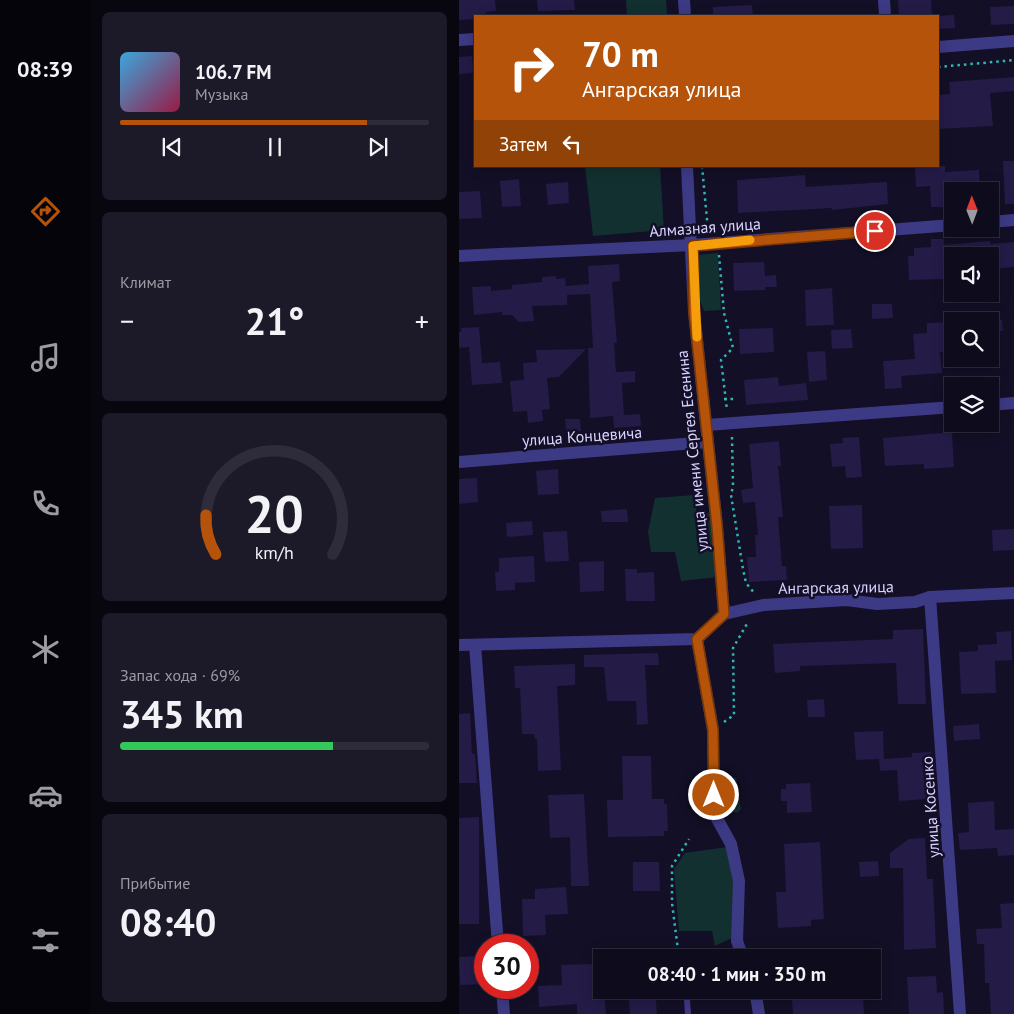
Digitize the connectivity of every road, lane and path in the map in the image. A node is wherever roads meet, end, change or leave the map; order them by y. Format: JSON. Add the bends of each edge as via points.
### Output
{"nodes":[{"id":1,"x":684,"y":0,"type":"edge"},
{"id":2,"x":884,"y":0,"type":"edge"},
{"id":3,"x":685,"y":15,"type":"edge"},
{"id":4,"x":885,"y":15,"type":"edge"},
{"id":5,"x":474,"y":39,"type":"edge"},
{"id":6,"x":459,"y":40,"type":"edge"},
{"id":7,"x":1014,"y":41,"type":"edge"},
{"id":8,"x":939,"y":47,"type":"edge"},
{"id":9,"x":1014,"y":60,"type":"edge"},
{"id":10,"x":939,"y":67,"type":"edge"},
{"id":11,"x":687,"y":167,"type":"edge"},
{"id":12,"x":702,"y":167,"type":"edge"},
{"id":13,"x":1014,"y":220,"type":"edge"},
{"id":14,"x":999,"y":221,"type":"edge"},
{"id":15,"x":944,"y":226,"type":"edge"},
{"id":16,"x":718,"y":243,"type":"junction"},
{"id":17,"x":693,"y":246,"type":"junction"},
{"id":18,"x":459,"y":256,"type":"edge"},
{"id":19,"x":735,"y":398,"type":"dead end"},
{"id":20,"x":724,"y":399,"type":"junction"},
{"id":21,"x":1014,"y":403,"type":"edge"},
{"id":22,"x":999,"y":404,"type":"edge"},
{"id":23,"x":944,"y":408,"type":"edge"},
{"id":24,"x":732,"y":422,"type":"junction"},
{"id":25,"x":707,"y":425,"type":"junction"},
{"id":26,"x":708,"y":442,"type":"junction"},
{"id":27,"x":459,"y":462,"type":"edge"},
{"id":28,"x":1014,"y":592,"type":"edge"},
{"id":29,"x":930,"y":597,"type":"junction"},
{"id":30,"x":757,"y":606,"type":"junction"},
{"id":31,"x":724,"y":614,"type":"junction"},
{"id":32,"x":697,"y":639,"type":"junction"},
{"id":33,"x":459,"y":645,"type":"edge"},
{"id":34,"x":475,"y":645,"type":"junction"},
{"id":35,"x":713,"y":730,"type":"junction"},
{"id":36,"x":689,"y":839,"type":"dead end"},
{"id":37,"x":498,"y":934,"type":"edge"},
{"id":38,"x":678,"y":949,"type":"edge"},
{"id":39,"x":740,"y":949,"type":"edge"},
{"id":40,"x":503,"y":999,"type":"edge"},
{"id":41,"x":756,"y":999,"type":"edge"},
{"id":42,"x":687,"y":1000,"type":"dead end"},
{"id":43,"x":504,"y":1014,"type":"edge"},
{"id":44,"x":688,"y":1014,"type":"edge"},
{"id":45,"x":759,"y":1014,"type":"edge"},
{"id":46,"x":961,"y":1014,"type":"edge"}],
"edges":[{"from":1,"to":3,"type":"street"},
{"from":2,"to":4,"type":"street"},
{"from":5,"to":6,"type":"street"},
{"from":7,"to":8,"type":"street"},
{"from":9,"to":10,"type":"path"},
{"from":11,"to":17,"type":"street","name":"улица имени Сергея Есенина"},
{"from":12,"to":16,"type":"path","via":[[707,230],[716,232]]},
{"from":13,"to":14,"type":"street"},
{"from":15,"to":16,"type":"street","name":"Алмазная улица"},
{"from":16,"to":17,"type":"street","name":"Алмазная улица"},
{"from":16,"to":20,"type":"path","via":[[724,313],[733,348],[721,360]]},
{"from":17,"to":18,"type":"street","name":"Алмазная улица"},
{"from":17,"to":25,"type":"street","name":"улица имени Сергея Есенина","via":[[694,312]]},
{"from":19,"to":20,"type":"path"},
{"from":20,"to":24,"type":"path"},
{"from":21,"to":22,"type":"street"},
{"from":23,"to":24,"type":"street"},
{"from":24,"to":25,"type":"street"},
{"from":24,"to":30,"type":"path","via":[[731,495],[746,583],[755,593]]},
{"from":25,"to":26,"type":"street","name":"улица имени Сергея Есенина"},
{"from":26,"to":27,"type":"street","name":"улица Концевича"},
{"from":26,"to":31,"type":"street","name":"улица имени Сергея Есенина"},
{"from":28,"to":29,"type":"street","name":"Ангарская улица"},
{"from":29,"to":30,"type":"street","name":"Ангарская улица","via":[[915,602],[877,604],[847,600]]},
{"from":29,"to":46,"type":"street","name":"улица Косенко"},
{"from":30,"to":31,"type":"street","name":"Ангарская улица"},
{"from":30,"to":35,"type":"path","via":[[733,648],[734,715]]},
{"from":31,"to":32,"type":"street","name":"Ангарская улица"},
{"from":32,"to":34,"type":"street"},
{"from":32,"to":35,"type":"street"},
{"from":33,"to":34,"type":"street"},
{"from":34,"to":37,"type":"street"},
{"from":35,"to":39,"type":"street","via":[[714,813],[731,844],[739,881],[737,941]]},
{"from":36,"to":38,"type":"path","via":[[671,866]]},
{"from":40,"to":43,"type":"street"},
{"from":41,"to":45,"type":"street"},
{"from":42,"to":44,"type":"lane"}]}
